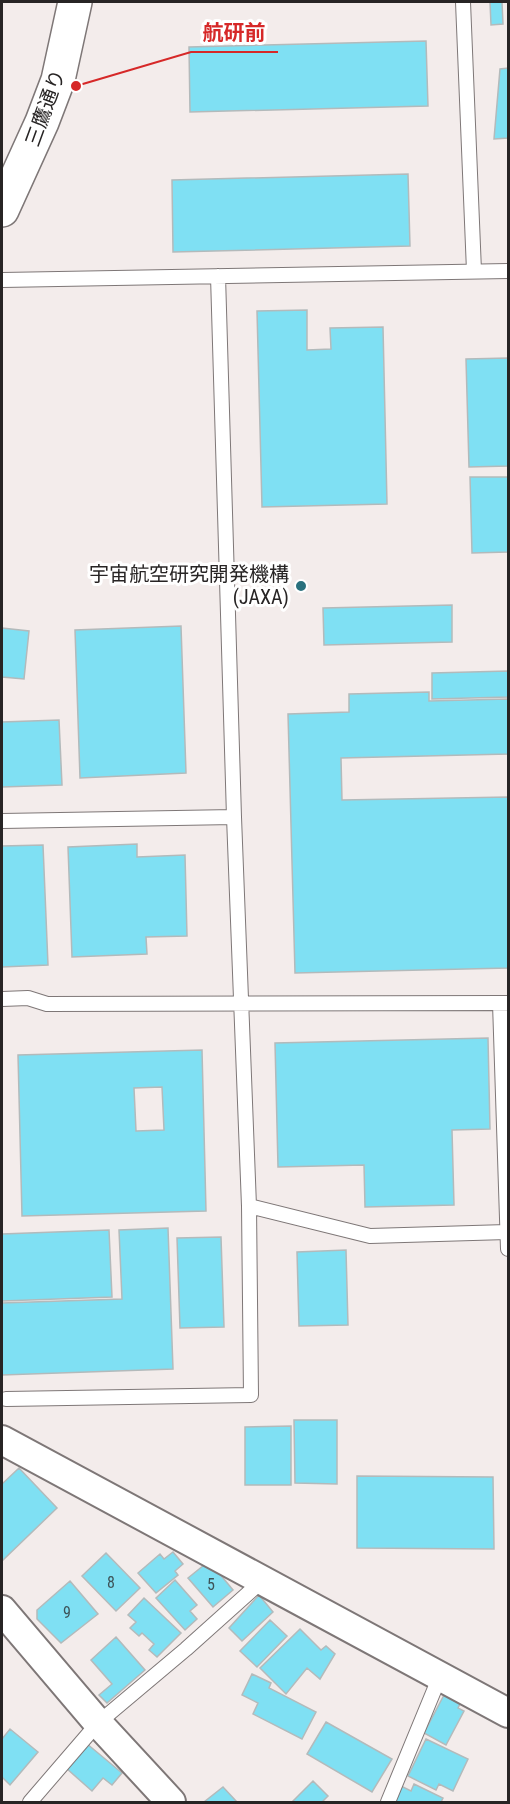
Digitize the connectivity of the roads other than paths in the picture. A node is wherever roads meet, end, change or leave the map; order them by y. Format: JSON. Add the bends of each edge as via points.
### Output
{"nodes":[{"id":1,"x":75,"y":2,"type":"edge"},
{"id":2,"x":463,"y":2,"type":"edge"},
{"id":3,"x":2,"y":210,"type":"edge"},
{"id":4,"x":474,"y":271,"type":"junction"},
{"id":5,"x":508,"y":271,"type":"edge"},
{"id":6,"x":219,"y":276,"type":"junction"},
{"id":7,"x":2,"y":279,"type":"edge"},
{"id":8,"x":234,"y":817,"type":"junction"},
{"id":9,"x":2,"y":821,"type":"edge"},
{"id":10,"x":2,"y":999,"type":"edge"},
{"id":11,"x":243,"y":1003,"type":"junction"},
{"id":12,"x":504,"y":1003,"type":"edge"},
{"id":13,"x":249,"y":1206,"type":"junction"},
{"id":14,"x":507,"y":1232,"type":"junction"},
{"id":15,"x":508,"y":1249,"type":"edge"},
{"id":16,"x":6,"y":1399,"type":"dead end"},
{"id":17,"x":2,"y":1440,"type":"edge"},
{"id":18,"x":263,"y":1580,"type":"junction"},
{"id":19,"x":4,"y":1620,"type":"edge"},
{"id":20,"x":440,"y":1676,"type":"junction"},
{"id":21,"x":508,"y":1713,"type":"edge"},
{"id":22,"x":98,"y":1723,"type":"junction"},
{"id":23,"x":30,"y":1803,"type":"edge"},
{"id":24,"x":171,"y":1803,"type":"edge"},
{"id":25,"x":388,"y":1803,"type":"edge"}],
"edges":[{"from":1,"to":3,"type":"main road","name":"三鷹通り","via":[[58,80]]},
{"from":2,"to":4,"type":"lane"},
{"from":4,"to":5,"type":"lane"},
{"from":4,"to":6,"type":"lane"},
{"from":6,"to":7,"type":"lane"},
{"from":6,"to":8,"type":"lane"},
{"from":8,"to":9,"type":"lane"},
{"from":8,"to":11,"type":"lane"},
{"from":10,"to":11,"type":"lane","via":[[28,998],[47,1004]]},
{"from":11,"to":12,"type":"lane"},
{"from":11,"to":13,"type":"lane"},
{"from":12,"to":14,"type":"lane"},
{"from":13,"to":14,"type":"lane","via":[[370,1236]]},
{"from":13,"to":16,"type":"lane","via":[[250,1395]]},
{"from":14,"to":15,"type":"lane"},
{"from":17,"to":18,"type":"street"},
{"from":18,"to":20,"type":"street"},
{"from":18,"to":22,"type":"lane"},
{"from":19,"to":22,"type":"street"},
{"from":20,"to":21,"type":"street"},
{"from":20,"to":25,"type":"lane"},
{"from":22,"to":23,"type":"lane"},
{"from":22,"to":24,"type":"street"}]}
